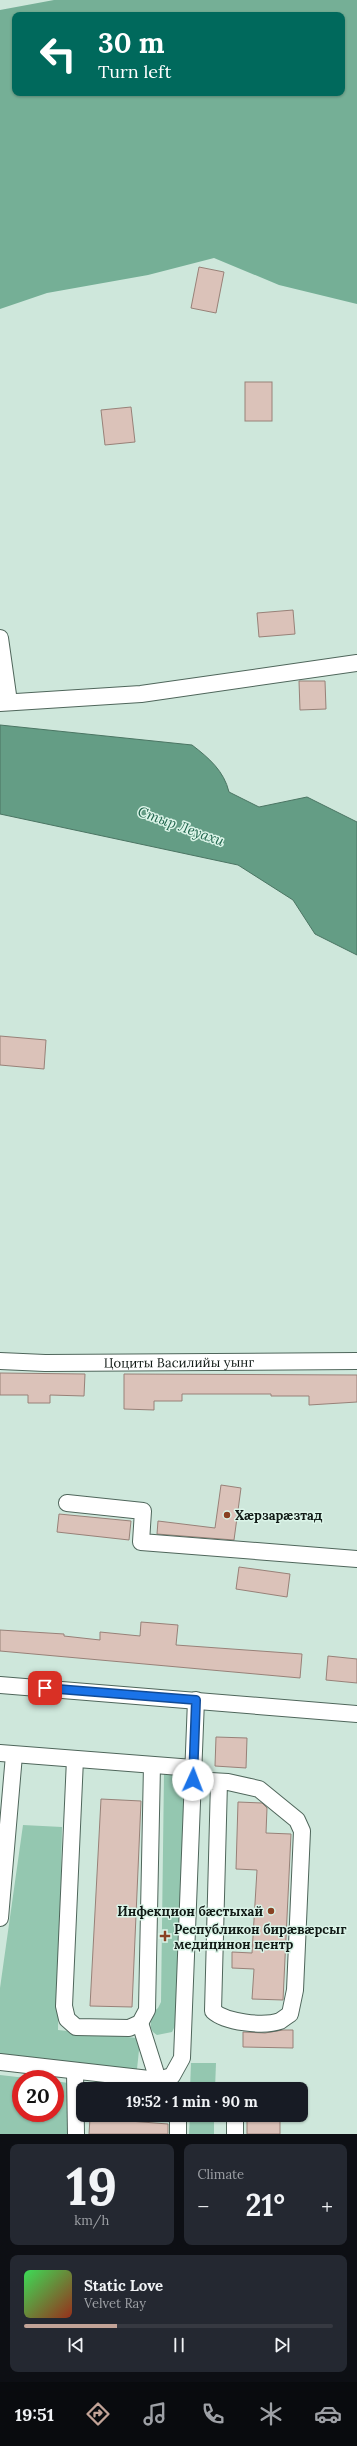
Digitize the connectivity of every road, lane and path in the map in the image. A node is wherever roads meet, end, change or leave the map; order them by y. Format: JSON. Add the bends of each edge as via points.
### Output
{"nodes":[{"id":1,"x":0,"y":638,"type":"edge"},
{"id":2,"x":357,"y":663,"type":"edge"},
{"id":3,"x":5,"y":702,"type":"edge"},
{"id":4,"x":0,"y":1361,"type":"edge"},
{"id":5,"x":357,"y":1361,"type":"edge"},
{"id":6,"x":67,"y":1503,"type":"dead end"},
{"id":7,"x":357,"y":1560,"type":"edge"},
{"id":8,"x":0,"y":1685,"type":"edge"},
{"id":9,"x":196,"y":1700,"type":"junction"},
{"id":10,"x":357,"y":1714,"type":"edge"},
{"id":11,"x":7,"y":1754,"type":"edge"},
{"id":12,"x":75,"y":1759,"type":"junction"},
{"id":13,"x":152,"y":1765,"type":"junction"},
{"id":14,"x":193,"y":1774,"type":"junction"},
{"id":15,"x":219,"y":1782,"type":"junction"},
{"id":16,"x":1,"y":1891,"type":"edge"},
{"id":17,"x":0,"y":1918,"type":"edge"},
{"id":18,"x":140,"y":2023,"type":"junction"},
{"id":19,"x":0,"y":2062,"type":"edge"},
{"id":20,"x":75,"y":2072,"type":"junction"},
{"id":21,"x":158,"y":2080,"type":"junction"},
{"id":22,"x":178,"y":2122,"type":"edge"},
{"id":23,"x":235,"y":2122,"type":"edge"},
{"id":24,"x":76,"y":2134,"type":"edge"},
{"id":25,"x":178,"y":2134,"type":"edge"},
{"id":26,"x":234,"y":2134,"type":"edge"}],
"edges":[{"from":1,"to":3,"type":"street"},
{"from":2,"to":3,"type":"street","via":[[141,694]]},
{"from":4,"to":5,"type":"street","name":"Цоциты Василийы уынг"},
{"from":6,"to":7,"type":"street","via":[[143,1511],[141,1542]]},
{"from":8,"to":9,"type":"street"},
{"from":9,"to":10,"type":"street"},
{"from":9,"to":14,"type":"street"},
{"from":11,"to":12,"type":"street"},
{"from":11,"to":16,"type":"street"},
{"from":12,"to":13,"type":"street"},
{"from":12,"to":18,"type":"street","via":[[64,2006],[67,2019],[76,2027],[129,2028]]},
{"from":13,"to":14,"type":"street"},
{"from":13,"to":18,"type":"street","via":[[147,2010]]},
{"from":14,"to":15,"type":"street"},
{"from":14,"to":21,"type":"street","via":[[182,2058],[172,2076]]},
{"from":15,"to":15,"type":"street","via":[[259,1789],[297,1820],[302,1831],[295,1990],[290,2014],[279,2021],[248,2023],[219,2017],[212,2011]]},
{"from":16,"to":17,"type":"street"},
{"from":18,"to":21,"type":"street"},
{"from":19,"to":20,"type":"street"},
{"from":20,"to":21,"type":"street"},
{"from":20,"to":24,"type":"street"},
{"from":22,"to":25,"type":"street"},
{"from":23,"to":26,"type":"street"}]}
